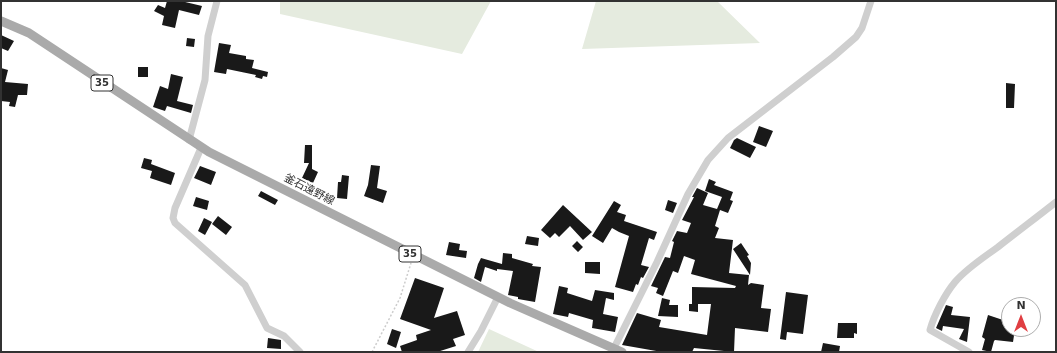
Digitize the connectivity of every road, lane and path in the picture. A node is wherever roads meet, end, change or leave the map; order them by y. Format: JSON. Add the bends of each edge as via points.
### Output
{"nodes":[{"id":1,"x":217,"y":1,"type":"edge"},
{"id":2,"x":871,"y":1,"type":"edge"},
{"id":3,"x":1,"y":22,"type":"edge"},
{"id":4,"x":189,"y":140,"type":"junction"},
{"id":5,"x":201,"y":148,"type":"junction"},
{"id":6,"x":1056,"y":202,"type":"edge"},
{"id":7,"x":414,"y":256,"type":"junction"},
{"id":8,"x":498,"y":297,"type":"junction"},
{"id":9,"x":616,"y":351,"type":"edge"},
{"id":10,"x":300,"y":352,"type":"edge"},
{"id":11,"x":372,"y":352,"type":"edge"},
{"id":12,"x":468,"y":352,"type":"edge"},
{"id":13,"x":969,"y":352,"type":"edge"}],
"edges":[{"from":1,"to":4,"type":"street","via":[[208,36],[205,80]]},
{"from":2,"to":9,"type":"street","via":[[862,28],[856,37],[728,138],[708,160],[688,194]]},
{"from":3,"to":4,"type":"main road","name":"釜石遠野線","number":"35","via":[[29,33]]},
{"from":4,"to":5,"type":"main road","name":"釜石遠野線","number":"35"},
{"from":5,"to":7,"type":"main road","name":"釜石遠野線","number":"35"},
{"from":5,"to":10,"type":"street","via":[[175,208],[175,223],[244,284],[267,328],[284,336]]},
{"from":6,"to":13,"type":"street","via":[[969,268],[946,293],[930,330]]},
{"from":7,"to":8,"type":"main road","name":"釜石遠野線","number":"35"},
{"from":7,"to":11,"type":"path","via":[[400,298]]},
{"from":8,"to":9,"type":"main road","name":"釜石遠野線","number":"35"},
{"from":8,"to":12,"type":"street"}]}
